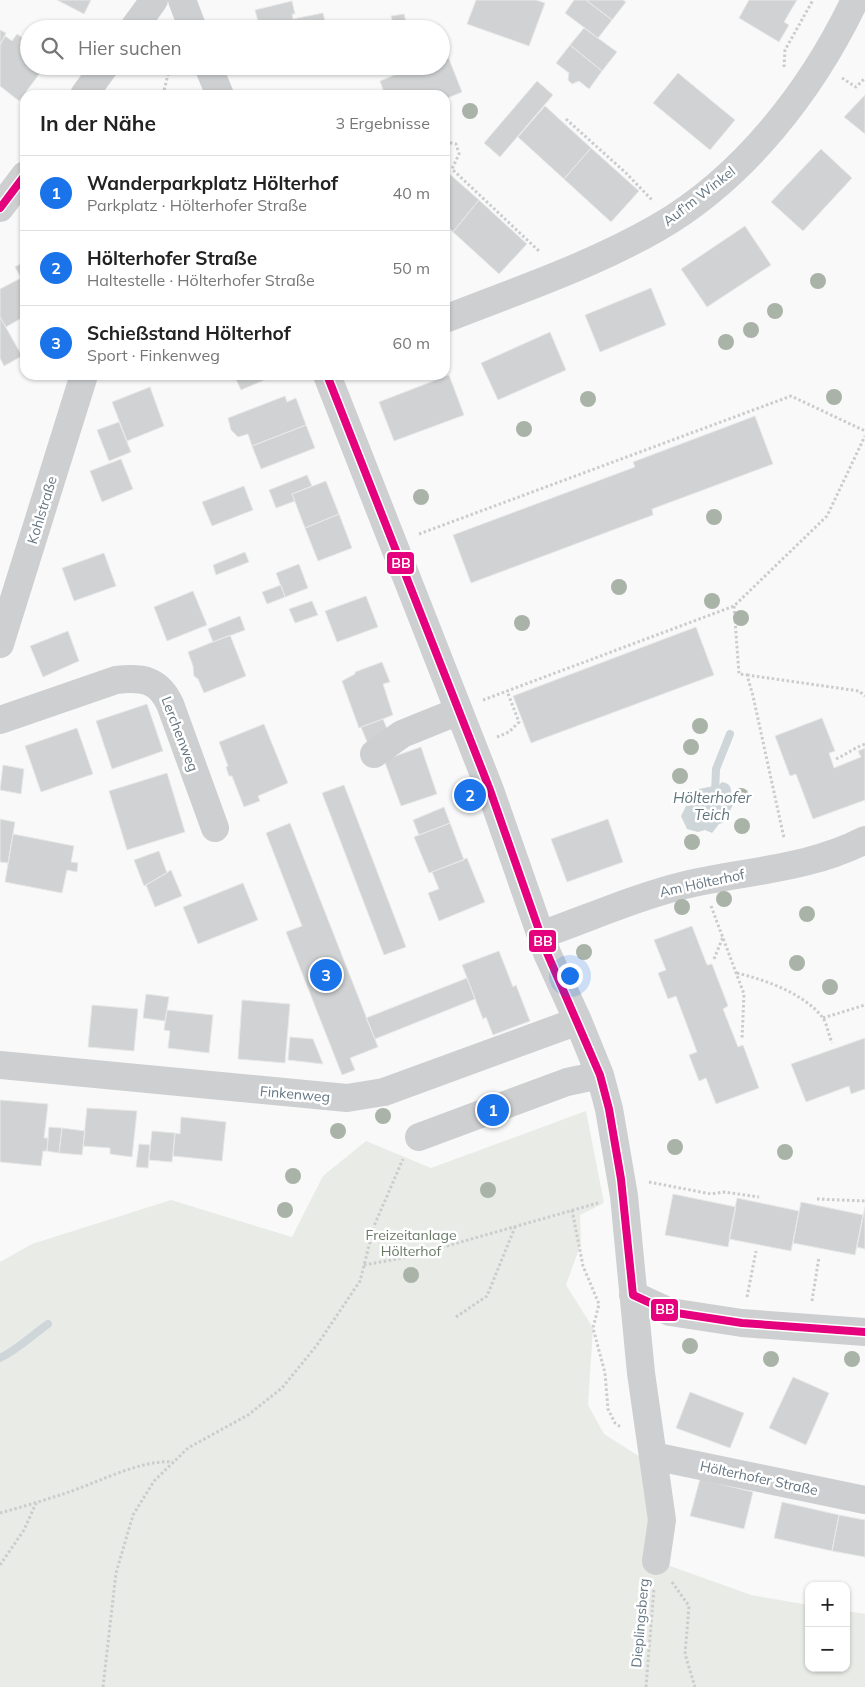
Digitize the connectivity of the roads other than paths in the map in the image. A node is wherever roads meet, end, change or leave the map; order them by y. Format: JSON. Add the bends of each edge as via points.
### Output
{"nodes":[{"id":1,"x":154,"y":0,"type":"edge"},
{"id":2,"x":182,"y":0,"type":"edge"},
{"id":3,"x":855,"y":0,"type":"edge"},
{"id":4,"x":140,"y":20,"type":"edge"},
{"id":5,"x":190,"y":20,"type":"edge"},
{"id":6,"x":98,"y":75,"type":"edge"},
{"id":7,"x":212,"y":75,"type":"edge"},
{"id":8,"x":88,"y":90,"type":"edge"},
{"id":9,"x":218,"y":90,"type":"edge"},
{"id":10,"x":20,"y":182,"type":"edge"},
{"id":11,"x":0,"y":208,"type":"edge"},
{"id":12,"x":450,"y":317,"type":"edge"},
{"id":13,"x":82,"y":380,"type":"edge"},
{"id":14,"x":330,"y":380,"type":"edge"},
{"id":15,"x":0,"y":644,"type":"edge"},
{"id":16,"x":459,"y":711,"type":"junction"},
{"id":17,"x":0,"y":720,"type":"edge"},
{"id":18,"x":374,"y":754,"type":"dead end"},
{"id":19,"x":215,"y":828,"type":"dead end"},
{"id":20,"x":865,"y":840,"type":"edge"},
{"id":21,"x":541,"y":935,"type":"junction"},
{"id":22,"x":578,"y":1020,"type":"junction"},
{"id":23,"x":0,"y":1065,"type":"edge"},
{"id":24,"x":600,"y":1075,"type":"junction"},
{"id":25,"x":412,"y":1144,"type":"road end"},
{"id":26,"x":633,"y":1295,"type":"junction"},
{"id":27,"x":865,"y":1332,"type":"edge"},
{"id":28,"x":652,"y":1447,"type":"junction"},
{"id":29,"x":865,"y":1500,"type":"edge"},
{"id":30,"x":656,"y":1560,"type":"road end"}],
"edges":[{"from":1,"to":4,"type":"street"},
{"from":2,"to":5,"type":"street"},
{"from":3,"to":12,"type":"street","name":"Auf'm Winkel","via":[[834,42],[755,150],[697,201],[619,248],[550,279]]},
{"from":6,"to":8,"type":"street"},
{"from":7,"to":9,"type":"street"},
{"from":10,"to":11,"type":"street"},
{"from":13,"to":15,"type":"street","name":"Kohlstraße"},
{"from":14,"to":16,"type":"street"},
{"from":16,"to":18,"type":"street","via":[[402,734]]},
{"from":16,"to":21,"type":"street"},
{"from":17,"to":19,"type":"street","name":"Lerchenweg","via":[[116,680],[135,678],[151,683],[163,690],[170,704]]},
{"from":20,"to":21,"type":"street","name":"Am Hölterhof","via":[[843,852],[647,896]]},
{"from":21,"to":22,"type":"street"},
{"from":22,"to":23,"type":"street","name":"Finkenweg","via":[[384,1092],[347,1098]]},
{"from":22,"to":24,"type":"street"},
{"from":24,"to":25,"type":"street","via":[[567,1082]]},
{"from":24,"to":26,"type":"street","via":[[624,1196]]},
{"from":26,"to":27,"type":"street","via":[[670,1312],[811,1330]]},
{"from":26,"to":28,"type":"street"},
{"from":28,"to":29,"type":"street","name":"Hölterhofer Straße"},
{"from":28,"to":30,"type":"street","via":[[662,1520]]}]}
